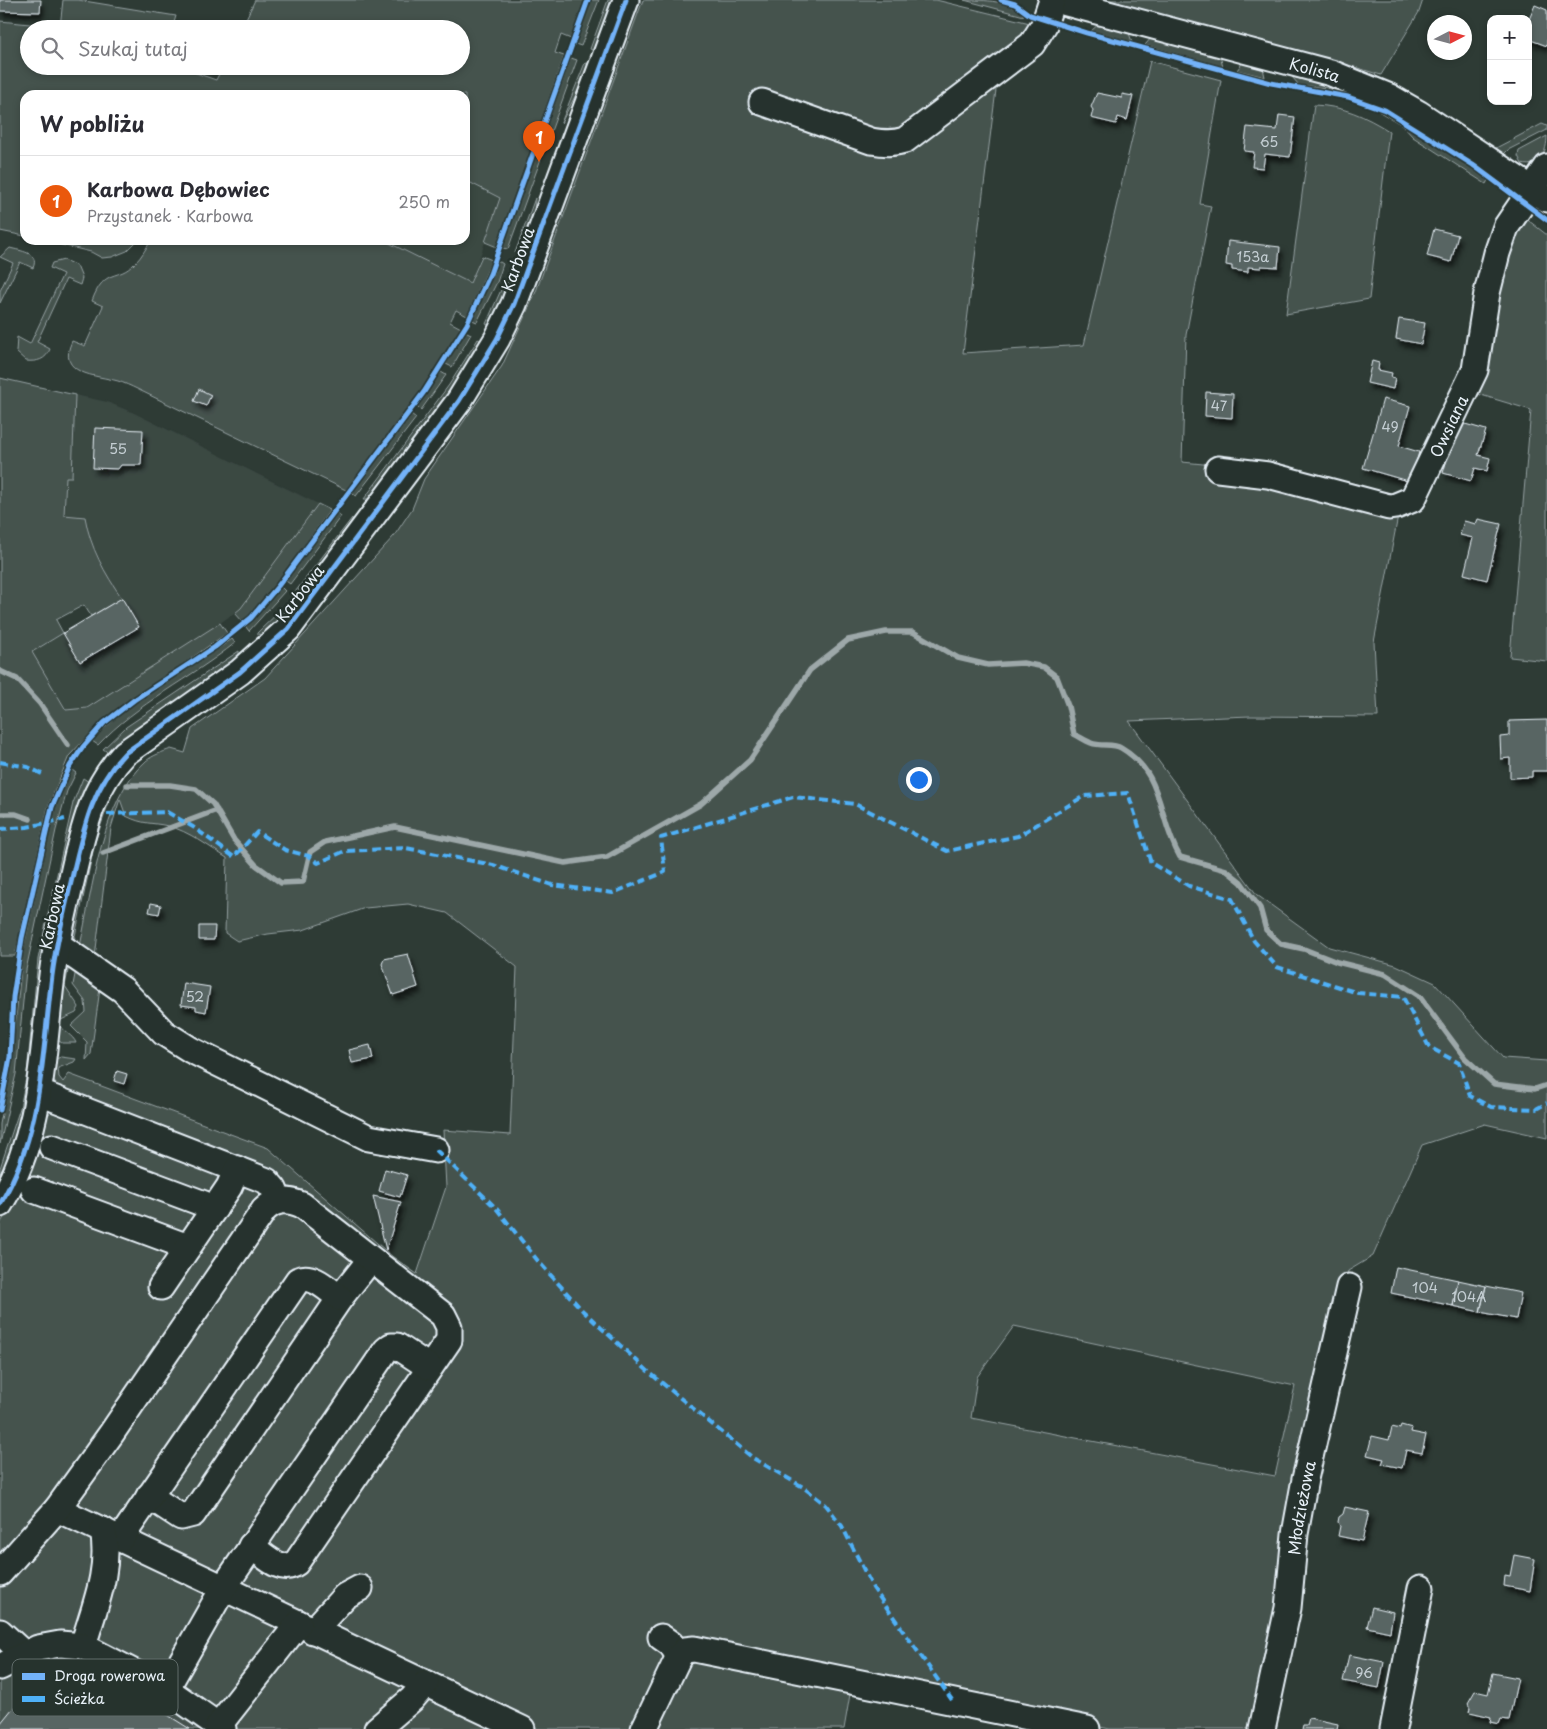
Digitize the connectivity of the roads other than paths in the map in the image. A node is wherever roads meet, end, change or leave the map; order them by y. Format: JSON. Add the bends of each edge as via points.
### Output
{"nodes":[{"id":1,"x":626,"y":0,"type":"edge"},
{"id":2,"x":1058,"y":0,"type":"edge"},
{"id":3,"x":762,"y":102,"type":"dead end"},
{"id":4,"x":1547,"y":167,"type":"edge"},
{"id":5,"x":1540,"y":193,"type":"edge"},
{"id":6,"x":1218,"y":469,"type":"dead end"},
{"id":7,"x":57,"y":944,"type":"junction"},
{"id":8,"x":40,"y":1094,"type":"junction"},
{"id":9,"x":52,"y":1147,"type":"dead end"},
{"id":10,"x":436,"y":1150,"type":"dead end"},
{"id":11,"x":237,"y":1169,"type":"junction"},
{"id":12,"x":34,"y":1190,"type":"dead end"},
{"id":13,"x":278,"y":1201,"type":"junction"},
{"id":14,"x":0,"y":1204,"type":"edge"},
{"id":15,"x":215,"y":1208,"type":"junction"},
{"id":16,"x":188,"y":1247,"type":"junction"},
{"id":17,"x":370,"y":1260,"type":"junction"},
{"id":18,"x":161,"y":1287,"type":"dead end"},
{"id":19,"x":1349,"y":1287,"type":"dead end"},
{"id":20,"x":340,"y":1298,"type":"junction"},
{"id":21,"x":430,"y":1367,"type":"junction"},
{"id":22,"x":149,"y":1496,"type":"junction"},
{"id":23,"x":57,"y":1509,"type":"junction"},
{"id":24,"x":112,"y":1534,"type":"junction"},
{"id":25,"x":251,"y":1546,"type":"junction"},
{"id":26,"x":0,"y":1573,"type":"edge"},
{"id":27,"x":224,"y":1587,"type":"junction"},
{"id":28,"x":360,"y":1588,"type":"dead end"},
{"id":29,"x":1421,"y":1588,"type":"dead end"},
{"id":30,"x":306,"y":1627,"type":"junction"},
{"id":31,"x":0,"y":1632,"type":"edge"},
{"id":32,"x":661,"y":1637,"type":"dead end"},
{"id":33,"x":82,"y":1646,"type":"junction"},
{"id":34,"x":24,"y":1654,"type":"junction"},
{"id":35,"x":679,"y":1656,"type":"junction"},
{"id":36,"x":15,"y":1659,"type":"edge"},
{"id":37,"x":107,"y":1659,"type":"edge"},
{"id":38,"x":12,"y":1660,"type":"edge"},
{"id":39,"x":0,"y":1667,"type":"edge"},
{"id":40,"x":178,"y":1668,"type":"edge"},
{"id":41,"x":426,"y":1683,"type":"junction"},
{"id":42,"x":178,"y":1697,"type":"edge"},
{"id":43,"x":221,"y":1727,"type":"edge"},
{"id":44,"x":377,"y":1729,"type":"edge"},
{"id":45,"x":522,"y":1729,"type":"edge"},
{"id":46,"x":644,"y":1729,"type":"edge"},
{"id":47,"x":1087,"y":1729,"type":"edge"},
{"id":48,"x":1262,"y":1729,"type":"edge"},
{"id":49,"x":1393,"y":1729,"type":"edge"}],
"edges":[{"from":1,"to":7,"type":"street","name":"Karbowa","via":[[514,304],[478,372],[288,629],[240,672],[144,737],[114,764],[91,804]]},
{"from":2,"to":3,"type":"street","via":[[1032,44],[905,140],[889,144],[871,141]]},
{"from":2,"to":5,"type":"street","name":"Kolista","via":[[1331,73],[1363,85],[1418,113]]},
{"from":4,"to":5,"type":"street","name":"Owsiana"},
{"from":5,"to":6,"type":"street","name":"Owsiana","via":[[1506,227],[1487,293],[1475,370],[1413,498],[1389,507],[1268,475]]},
{"from":7,"to":8,"type":"street","name":"Karbowa"},
{"from":7,"to":10,"type":"street","via":[[123,990],[164,1033],[191,1050],[369,1138]]},
{"from":8,"to":11,"type":"street"},
{"from":8,"to":14,"type":"street","name":"Karbowa","via":[[23,1154]]},
{"from":9,"to":15,"type":"street"},
{"from":11,"to":13,"type":"street","via":[[267,1181],[274,1188]]},
{"from":11,"to":15,"type":"street"},
{"from":12,"to":16,"type":"street"},
{"from":13,"to":17,"type":"street","via":[[290,1200],[302,1205]]},
{"from":13,"to":23,"type":"street","via":[[264,1210],[112,1434]]},
{"from":15,"to":16,"type":"street"},
{"from":16,"to":18,"type":"street"},
{"from":17,"to":20,"type":"street"},
{"from":17,"to":21,"type":"street","via":[[443,1315],[449,1327],[448,1340]]},
{"from":19,"to":48,"type":"street","name":"Młodzieżowa","via":[[1305,1479],[1295,1534],[1288,1608]]},
{"from":20,"to":22,"type":"street","via":[[311,1278],[298,1280]]},
{"from":20,"to":22,"type":"street","via":[[193,1514],[181,1517]]},
{"from":21,"to":25,"type":"street","via":[[397,1346],[386,1350]]},
{"from":21,"to":25,"type":"street","via":[[296,1563],[290,1568],[283,1568]]},
{"from":22,"to":24,"type":"street"},
{"from":23,"to":24,"type":"street"},
{"from":23,"to":26,"type":"street"},
{"from":24,"to":27,"type":"street"},
{"from":24,"to":33,"type":"street"},
{"from":25,"to":27,"type":"street"},
{"from":27,"to":30,"type":"street"},
{"from":27,"to":40,"type":"street"},
{"from":28,"to":30,"type":"street"},
{"from":29,"to":49,"type":"street"},
{"from":30,"to":41,"type":"street"},
{"from":30,"to":43,"type":"street"},
{"from":31,"to":34,"type":"street"},
{"from":32,"to":35,"type":"street"},
{"from":33,"to":34,"type":"street","via":[[60,1644]]},
{"from":33,"to":37,"type":"street"},
{"from":34,"to":36,"type":"street"},
{"from":35,"to":46,"type":"street"},
{"from":35,"to":47,"type":"street","via":[[685,1650],[694,1649]]},
{"from":38,"to":39,"type":"street"},
{"from":41,"to":44,"type":"street"},
{"from":41,"to":45,"type":"street"},
{"from":42,"to":43,"type":"street"}]}
